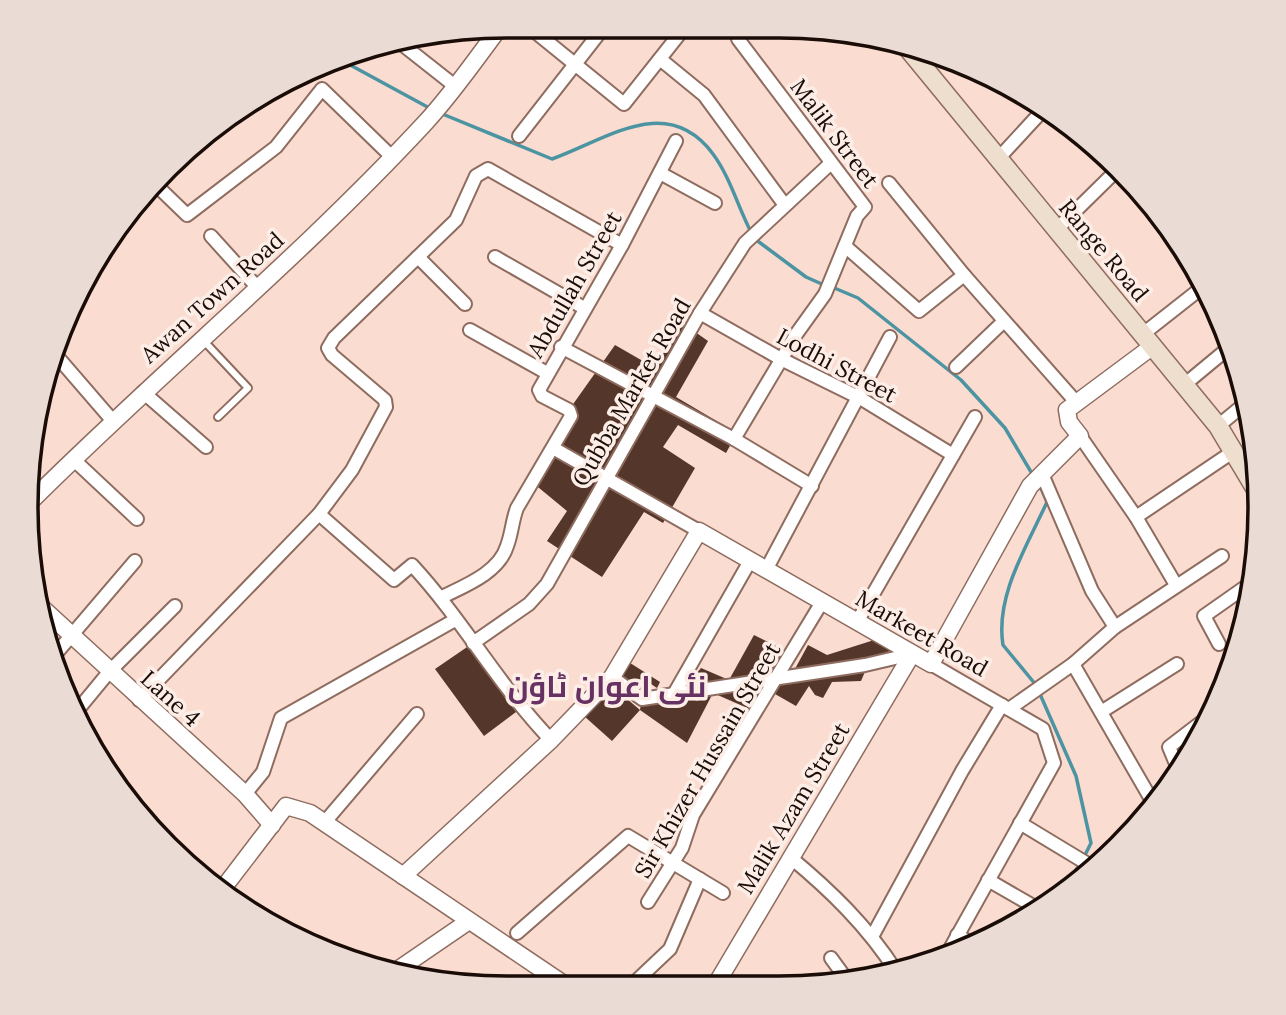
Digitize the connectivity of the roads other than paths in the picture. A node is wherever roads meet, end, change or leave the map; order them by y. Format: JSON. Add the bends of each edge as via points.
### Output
{"nodes":[{"id":1,"x":543,"y":38,"type":"edge"},
{"id":2,"x":595,"y":38,"type":"edge"},
{"id":3,"x":676,"y":38,"type":"edge"},
{"id":4,"x":491,"y":39,"type":"edge"},
{"id":5,"x":738,"y":39,"type":"dead end"},
{"id":6,"x":409,"y":49,"type":"edge"},
{"id":7,"x":660,"y":59,"type":"junction"},
{"id":8,"x":915,"y":59,"type":"edge"},
{"id":9,"x":575,"y":64,"type":"junction"},
{"id":10,"x":455,"y":86,"type":"junction"},
{"id":11,"x":1037,"y":117,"type":"edge"},
{"id":12,"x":519,"y":136,"type":"dead end"},
{"id":13,"x":676,"y":141,"type":"dead end"},
{"id":14,"x":392,"y":157,"type":"junction"},
{"id":15,"x":997,"y":160,"type":"junction"},
{"id":16,"x":831,"y":163,"type":"junction"},
{"id":17,"x":660,"y":173,"type":"junction"},
{"id":18,"x":1110,"y":176,"type":"edge"},
{"id":19,"x":889,"y":183,"type":"dead end"},
{"id":20,"x":162,"y":191,"type":"edge"},
{"id":21,"x":715,"y":203,"type":"dead end"},
{"id":22,"x":784,"y":204,"type":"junction"},
{"id":23,"x":1056,"y":230,"type":"junction"},
{"id":24,"x":211,"y":236,"type":"dead end"},
{"id":25,"x":622,"y":245,"type":"junction"},
{"id":26,"x":845,"y":246,"type":"junction"},
{"id":27,"x":418,"y":257,"type":"junction"},
{"id":28,"x":495,"y":257,"type":"dead end"},
{"id":29,"x":964,"y":275,"type":"junction"},
{"id":30,"x":257,"y":287,"type":"junction"},
{"id":31,"x":1196,"y":294,"type":"edge"},
{"id":32,"x":465,"y":304,"type":"dead end"},
{"id":33,"x":584,"y":308,"type":"junction"},
{"id":34,"x":700,"y":313,"type":"junction"},
{"id":35,"x":1004,"y":321,"type":"junction"},
{"id":36,"x":470,"y":330,"type":"dead end"},
{"id":37,"x":890,"y":337,"type":"dead end"},
{"id":38,"x":201,"y":338,"type":"junction"},
{"id":39,"x":1148,"y":340,"type":"junction"},
{"id":40,"x":561,"y":347,"type":"junction"},
{"id":41,"x":1222,"y":354,"type":"edge"},
{"id":42,"x":781,"y":359,"type":"junction"},
{"id":43,"x":62,"y":362,"type":"edge"},
{"id":44,"x":956,"y":367,"type":"dead end"},
{"id":45,"x":547,"y":373,"type":"junction"},
{"id":46,"x":1184,"y":385,"type":"junction"},
{"id":47,"x":143,"y":392,"type":"junction"},
{"id":48,"x":653,"y":398,"type":"junction"},
{"id":49,"x":860,"y":398,"type":"junction"},
{"id":50,"x":1076,"y":402,"type":"junction"},
{"id":51,"x":1237,"y":410,"type":"edge"},
{"id":52,"x":218,"y":417,"type":"dead end"},
{"id":53,"x":975,"y":417,"type":"dead end"},
{"id":54,"x":112,"y":420,"type":"junction"},
{"id":55,"x":1218,"y":426,"type":"junction"},
{"id":56,"x":1080,"y":436,"type":"junction"},
{"id":57,"x":734,"y":439,"type":"junction"},
{"id":58,"x":206,"y":447,"type":"dead end"},
{"id":59,"x":553,"y":448,"type":"junction"},
{"id":60,"x":1234,"y":451,"type":"junction"},
{"id":61,"x":953,"y":455,"type":"junction"},
{"id":62,"x":72,"y":459,"type":"junction"},
{"id":63,"x":1245,"y":471,"type":"edge"},
{"id":64,"x":605,"y":478,"type":"junction"},
{"id":65,"x":1037,"y":479,"type":"junction"},
{"id":66,"x":812,"y":486,"type":"junction"},
{"id":67,"x":39,"y":493,"type":"edge"},
{"id":68,"x":319,"y":513,"type":"junction"},
{"id":69,"x":1136,"y":517,"type":"junction"},
{"id":70,"x":137,"y":519,"type":"dead end"},
{"id":71,"x":699,"y":531,"type":"junction"},
{"id":72,"x":1222,"y":556,"type":"dead end"},
{"id":73,"x":135,"y":561,"type":"dead end"},
{"id":74,"x":750,"y":561,"type":"junction"},
{"id":75,"x":766,"y":570,"type":"junction"},
{"id":76,"x":1176,"y":585,"type":"junction"},
{"id":77,"x":1239,"y":591,"type":"edge"},
{"id":78,"x":442,"y":597,"type":"junction"},
{"id":79,"x":822,"y":602,"type":"junction"},
{"id":80,"x":175,"y":606,"type":"dead end"},
{"id":81,"x":52,"y":617,"type":"edge"},
{"id":82,"x":455,"y":620,"type":"junction"},
{"id":83,"x":857,"y":622,"type":"junction"},
{"id":84,"x":1115,"y":627,"type":"junction"},
{"id":85,"x":70,"y":635,"type":"junction"},
{"id":86,"x":473,"y":643,"type":"junction"},
{"id":87,"x":1219,"y":644,"type":"dead end"},
{"id":88,"x":60,"y":648,"type":"edge"},
{"id":89,"x":912,"y":654,"type":"junction"},
{"id":90,"x":931,"y":664,"type":"junction"},
{"id":91,"x":1073,"y":664,"type":"junction"},
{"id":92,"x":1177,"y":664,"type":"dead end"},
{"id":93,"x":109,"y":672,"type":"junction"},
{"id":94,"x":612,"y":677,"type":"junction"},
{"id":95,"x":774,"y":680,"type":"junction"},
{"id":96,"x":674,"y":694,"type":"junction"},
{"id":97,"x":139,"y":700,"type":"junction"},
{"id":98,"x":82,"y":705,"type":"edge"},
{"id":99,"x":1006,"y":707,"type":"junction"},
{"id":100,"x":1101,"y":712,"type":"junction"},
{"id":101,"x":417,"y":714,"type":"dead end"},
{"id":102,"x":1191,"y":730,"type":"edge"},
{"id":103,"x":551,"y":740,"type":"junction"},
{"id":104,"x":1174,"y":759,"type":"edge"},
{"id":105,"x":245,"y":794,"type":"junction"},
{"id":106,"x":1149,"y":795,"type":"edge"},
{"id":107,"x":324,"y":823,"type":"junction"},
{"id":108,"x":1020,"y":823,"type":"junction"},
{"id":109,"x":272,"y":825,"type":"junction"},
{"id":110,"x":790,"y":857,"type":"junction"},
{"id":111,"x":674,"y":863,"type":"junction"},
{"id":112,"x":1085,"y":863,"type":"edge"},
{"id":113,"x":403,"y":876,"type":"junction"},
{"id":114,"x":700,"y":878,"type":"junction"},
{"id":115,"x":988,"y":880,"type":"junction"},
{"id":116,"x":227,"y":883,"type":"edge"},
{"id":117,"x":723,"y":893,"type":"dead end"},
{"id":118,"x":648,"y":902,"type":"dead end"},
{"id":119,"x":1029,"y":904,"type":"edge"},
{"id":120,"x":469,"y":921,"type":"junction"},
{"id":121,"x":517,"y":933,"type":"dead end"},
{"id":122,"x":873,"y":935,"type":"junction"},
{"id":123,"x":957,"y":935,"type":"junction"},
{"id":124,"x":963,"y":939,"type":"edge"},
{"id":125,"x":953,"y":943,"type":"edge"},
{"id":126,"x":831,"y":958,"type":"dead end"},
{"id":127,"x":892,"y":963,"type":"edge"},
{"id":128,"x":405,"y":965,"type":"edge"},
{"id":129,"x":841,"y":972,"type":"edge"},
{"id":130,"x":552,"y":976,"type":"edge"},
{"id":131,"x":641,"y":976,"type":"edge"},
{"id":132,"x":721,"y":976,"type":"edge"}],
"edges":[{"from":1,"to":9,"type":"street"},
{"from":2,"to":9,"type":"street"},
{"from":3,"to":7,"type":"street"},
{"from":4,"to":10,"type":"street","name":"Awan Town Road"},
{"from":5,"to":16,"type":"street","name":"Malik Street"},
{"from":6,"to":10,"type":"street"},
{"from":7,"to":9,"type":"street","via":[[624,104]]},
{"from":7,"to":22,"type":"street","via":[[704,96]]},
{"from":8,"to":15,"type":"main road","name":"Range Road"},
{"from":9,"to":12,"type":"street"},
{"from":10,"to":14,"type":"street","name":"Awan Town Road"},
{"from":11,"to":15,"type":"street"},
{"from":13,"to":17,"type":"street","name":"Abdullah Street"},
{"from":14,"to":20,"type":"street","via":[[322,89],[276,147],[187,215]]},
{"from":14,"to":30,"type":"street","name":"Awan Town Road"},
{"from":15,"to":23,"type":"main road","name":"Range Road"},
{"from":16,"to":22,"type":"street","name":"Qubba Market Road"},
{"from":16,"to":26,"type":"street","name":"Malik Street","via":[[865,207]]},
{"from":17,"to":21,"type":"street"},
{"from":17,"to":25,"type":"street","name":"Abdullah Street"},
{"from":18,"to":23,"type":"street"},
{"from":19,"to":29,"type":"street"},
{"from":22,"to":34,"type":"street","name":"Qubba Market Road","via":[[745,243]]},
{"from":23,"to":39,"type":"main road","name":"Range Road"},
{"from":24,"to":30,"type":"street"},
{"from":25,"to":27,"type":"street","via":[[488,169],[476,176],[456,220]]},
{"from":25,"to":33,"type":"street","name":"Abdullah Street"},
{"from":26,"to":29,"type":"street","via":[[919,311]]},
{"from":26,"to":42,"type":"street","name":"Malik Street","via":[[825,294]]},
{"from":27,"to":32,"type":"street"},
{"from":27,"to":68,"type":"street","via":[[328,348],[386,407],[352,470]]},
{"from":28,"to":33,"type":"street"},
{"from":29,"to":35,"type":"street"},
{"from":30,"to":38,"type":"street","name":"Awan Town Road"},
{"from":31,"to":39,"type":"street"},
{"from":33,"to":40,"type":"street","name":"Abdullah Street"},
{"from":34,"to":42,"type":"street","name":"Lodhi Street"},
{"from":34,"to":48,"type":"street","name":"Qubba Market Road"},
{"from":35,"to":44,"type":"street"},
{"from":35,"to":50,"type":"street"},
{"from":36,"to":45,"type":"street"},
{"from":37,"to":49,"type":"street"},
{"from":38,"to":47,"type":"street","name":"Awan Town Road"},
{"from":38,"to":52,"type":"lane","via":[[248,388]]},
{"from":39,"to":46,"type":"main road","name":"Range Road"},
{"from":39,"to":50,"type":"street"},
{"from":40,"to":45,"type":"street","name":"Abdullah Street"},
{"from":40,"to":48,"type":"street"},
{"from":41,"to":46,"type":"street"},
{"from":42,"to":49,"type":"street","name":"Lodhi Street"},
{"from":42,"to":57,"type":"street","name":"Malik Street"},
{"from":43,"to":54,"type":"street"},
{"from":45,"to":59,"type":"street","name":"Abdullah Street","via":[[539,393],[572,413]]},
{"from":46,"to":55,"type":"main road","name":"Range Road"},
{"from":47,"to":54,"type":"street","name":"Awan Town Road"},
{"from":47,"to":58,"type":"street"},
{"from":48,"to":57,"type":"street"},
{"from":48,"to":64,"type":"street","name":"Qubba Market Road"},
{"from":49,"to":61,"type":"street","name":"Lodhi Street"},
{"from":49,"to":66,"type":"street"},
{"from":50,"to":56,"type":"street","via":[[1067,415]]},
{"from":51,"to":55,"type":"street"},
{"from":53,"to":61,"type":"street"},
{"from":54,"to":62,"type":"street","name":"Awan Town Road"},
{"from":55,"to":60,"type":"main road","name":"Range Road"},
{"from":56,"to":65,"type":"street"},
{"from":56,"to":69,"type":"street"},
{"from":57,"to":66,"type":"street"},
{"from":59,"to":64,"type":"street","name":"Markeet Road"},
{"from":59,"to":78,"type":"street","name":"Abdullah Street","via":[[517,508],[507,550],[476,580]]},
{"from":60,"to":63,"type":"main road","name":"Range Road"},
{"from":60,"to":69,"type":"street"},
{"from":61,"to":83,"type":"street"},
{"from":62,"to":67,"type":"street","name":"Awan Town Road"},
{"from":62,"to":70,"type":"street"},
{"from":64,"to":71,"type":"street","name":"Markeet Road"},
{"from":64,"to":86,"type":"street","name":"Qubba Market Road","via":[[547,584],[529,604]]},
{"from":65,"to":84,"type":"street","via":[[1092,591]]},
{"from":65,"to":90,"type":"street"},
{"from":66,"to":75,"type":"street"},
{"from":68,"to":78,"type":"street","via":[[394,580],[412,565]]},
{"from":68,"to":97,"type":"street"},
{"from":69,"to":76,"type":"street"},
{"from":71,"to":74,"type":"street","name":"Markeet Road"},
{"from":71,"to":94,"type":"street"},
{"from":72,"to":76,"type":"street"},
{"from":73,"to":85,"type":"street"},
{"from":74,"to":75,"type":"street","name":"Markeet Road"},
{"from":74,"to":96,"type":"street"},
{"from":75,"to":79,"type":"street","name":"Markeet Road"},
{"from":76,"to":84,"type":"street"},
{"from":77,"to":87,"type":"street","via":[[1204,616]]},
{"from":78,"to":82,"type":"street"},
{"from":79,"to":83,"type":"street","name":"Markeet Road"},
{"from":79,"to":95,"type":"street","name":"Sir Khizer Hussain Street"},
{"from":80,"to":93,"type":"street"},
{"from":81,"to":85,"type":"street","name":"Lane 4"},
{"from":82,"to":86,"type":"street"},
{"from":82,"to":105,"type":"street","via":[[281,718],[263,772]]},
{"from":83,"to":89,"type":"street","name":"Markeet Road"},
{"from":84,"to":91,"type":"street"},
{"from":85,"to":88,"type":"street"},
{"from":85,"to":93,"type":"street","name":"Lane 4"},
{"from":86,"to":103,"type":"street","via":[[520,709]]},
{"from":89,"to":90,"type":"street","name":"Markeet Road"},
{"from":89,"to":95,"type":"street"},
{"from":89,"to":110,"type":"street","name":"Malik Azam Street"},
{"from":90,"to":99,"type":"street","name":"Markeet Road"},
{"from":91,"to":99,"type":"street"},
{"from":91,"to":100,"type":"street"},
{"from":92,"to":100,"type":"street"},
{"from":93,"to":97,"type":"street","name":"Lane 4"},
{"from":93,"to":98,"type":"street"},
{"from":94,"to":96,"type":"street","via":[[639,699]]},
{"from":94,"to":103,"type":"street"},
{"from":95,"to":96,"type":"street"},
{"from":95,"to":111,"type":"street","name":"Sir Khizer Hussain Street","via":[[693,815]]},
{"from":97,"to":105,"type":"street","name":"Lane 4"},
{"from":99,"to":108,"type":"street","name":"Markeet Road","via":[[1043,729],[1054,763]]},
{"from":99,"to":122,"type":"street","via":[[962,771]]},
{"from":100,"to":106,"type":"street"},
{"from":101,"to":107,"type":"street"},
{"from":102,"to":104,"type":"street","via":[[1169,747]]},
{"from":103,"to":113,"type":"street"},
{"from":105,"to":109,"type":"street","name":"Lane 4"},
{"from":107,"to":109,"type":"street","via":[[286,806]]},
{"from":107,"to":113,"type":"street"},
{"from":108,"to":112,"type":"street"},
{"from":108,"to":115,"type":"street","name":"Markeet Road"},
{"from":109,"to":116,"type":"street"},
{"from":110,"to":122,"type":"street"},
{"from":110,"to":132,"type":"street","name":"Malik Azam Street"},
{"from":111,"to":114,"type":"street"},
{"from":111,"to":118,"type":"street","name":"Sir Khizer Hussain Street"},
{"from":111,"to":121,"type":"street","via":[[628,836]]},
{"from":113,"to":120,"type":"street"},
{"from":114,"to":117,"type":"street"},
{"from":114,"to":131,"type":"street","via":[[670,949]]},
{"from":115,"to":119,"type":"street"},
{"from":115,"to":123,"type":"street","name":"Markeet Road"},
{"from":120,"to":128,"type":"street"},
{"from":120,"to":130,"type":"street"},
{"from":122,"to":127,"type":"street"},
{"from":123,"to":124,"type":"street"},
{"from":123,"to":125,"type":"street","name":"Markeet Road"},
{"from":126,"to":129,"type":"street"}]}
